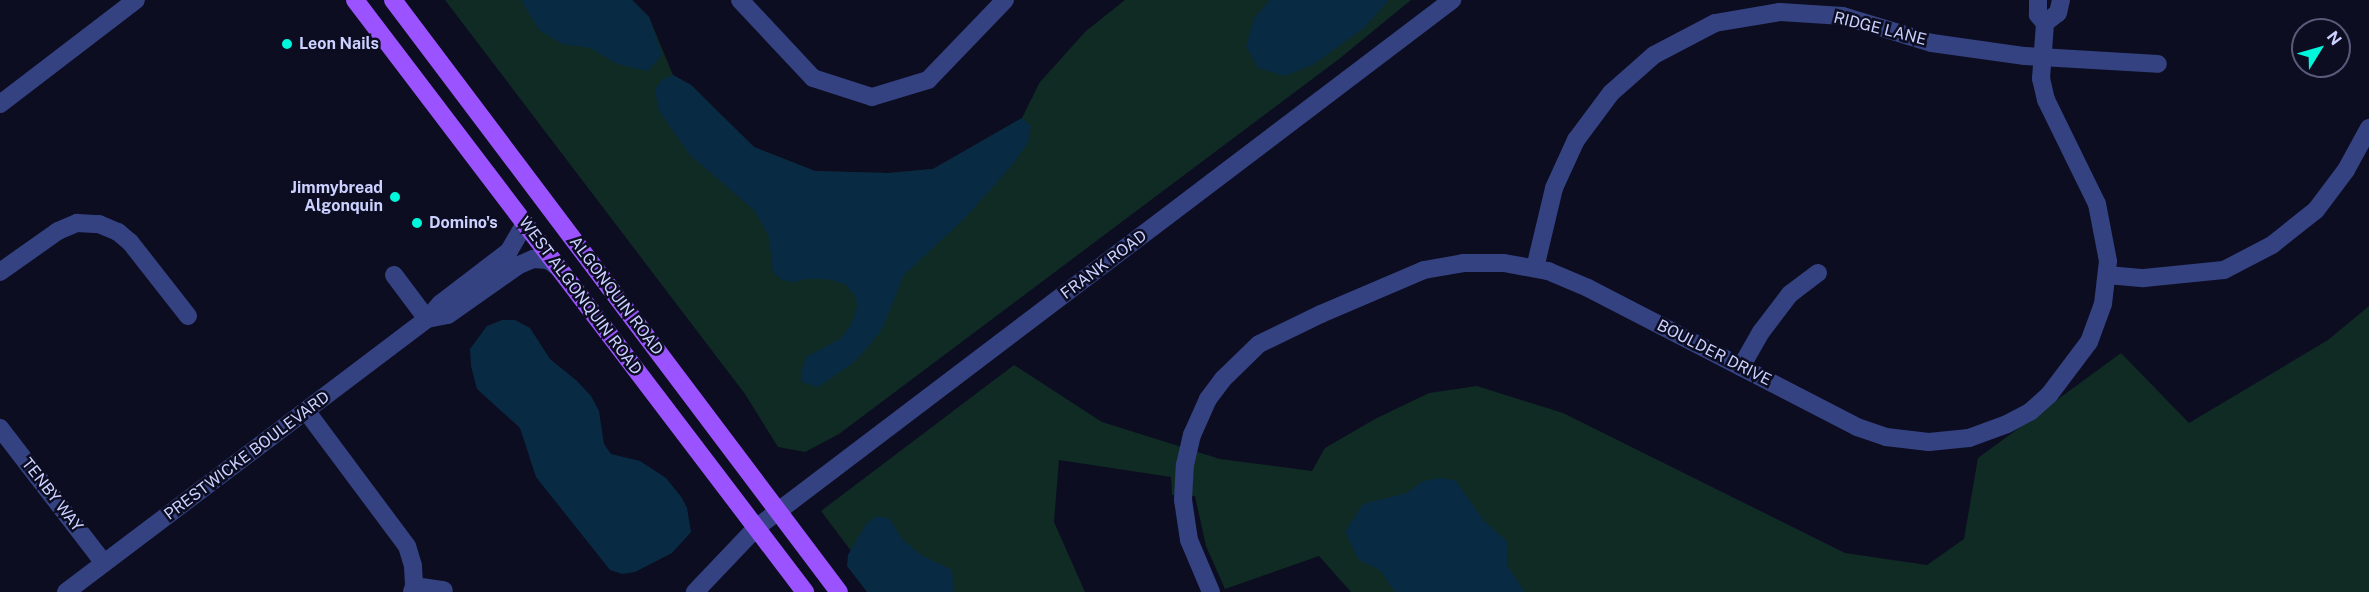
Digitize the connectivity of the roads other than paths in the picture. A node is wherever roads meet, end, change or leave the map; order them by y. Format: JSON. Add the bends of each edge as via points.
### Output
{"nodes":[{"id":1,"x":136,"y":0,"type":"edge"},
{"id":2,"x":355,"y":0,"type":"edge"},
{"id":3,"x":393,"y":0,"type":"edge"},
{"id":4,"x":740,"y":0,"type":"edge"},
{"id":5,"x":1005,"y":0,"type":"edge"},
{"id":6,"x":1452,"y":0,"type":"edge"},
{"id":7,"x":2038,"y":0,"type":"edge"},
{"id":8,"x":2061,"y":0,"type":"edge"},
{"id":9,"x":2045,"y":23,"type":"junction"},
{"id":10,"x":2042,"y":57,"type":"junction"},
{"id":11,"x":2158,"y":64,"type":"dead end"},
{"id":12,"x":0,"y":104,"type":"edge"},
{"id":13,"x":2369,"y":128,"type":"edge"},
{"id":14,"x":525,"y":223,"type":"junction"},
{"id":15,"x":559,"y":268,"type":"junction"},
{"id":16,"x":1535,"y":268,"type":"junction"},
{"id":17,"x":0,"y":272,"type":"edge"},
{"id":18,"x":1818,"y":273,"type":"dead end"},
{"id":19,"x":394,"y":275,"type":"dead end"},
{"id":20,"x":2107,"y":275,"type":"junction"},
{"id":21,"x":188,"y":316,"type":"dead end"},
{"id":22,"x":427,"y":319,"type":"junction"},
{"id":23,"x":1741,"y":367,"type":"junction"},
{"id":24,"x":307,"y":412,"type":"junction"},
{"id":25,"x":0,"y":428,"type":"edge"},
{"id":26,"x":778,"y":512,"type":"junction"},
{"id":27,"x":756,"y":528,"type":"junction"},
{"id":28,"x":104,"y":563,"type":"junction"},
{"id":29,"x":413,"y":589,"type":"edge"},
{"id":30,"x":444,"y":590,"type":"dead end"},
{"id":31,"x":66,"y":592,"type":"edge"},
{"id":32,"x":695,"y":592,"type":"edge"},
{"id":33,"x":806,"y":592,"type":"edge"},
{"id":34,"x":839,"y":592,"type":"edge"},
{"id":35,"x":1211,"y":592,"type":"edge"}],
"edges":[{"from":1,"to":12,"type":"street"},
{"from":2,"to":14,"type":"main road","name":"WEST ALGONQUIN ROAD"},
{"from":3,"to":26,"type":"main road","name":"ALGONQUIN ROAD"},
{"from":4,"to":5,"type":"street","via":[[813,78],[872,97],[928,80]]},
{"from":6,"to":26,"type":"street","name":"FRANK ROAD"},
{"from":7,"to":9,"type":"street","name":"BOULDER DRIVE","via":[[2038,15]]},
{"from":8,"to":9,"type":"street","name":"BOULDER DRIVE","via":[[2058,13]]},
{"from":9,"to":10,"type":"street","name":"BOULDER DRIVE"},
{"from":10,"to":11,"type":"street","name":"RIDGE LANE"},
{"from":10,"to":16,"type":"street","name":"RIDGE LANE","via":[[1932,42],[1843,16],[1780,12],[1715,23],[1654,55],[1611,93],[1576,140],[1554,188]]},
{"from":10,"to":20,"type":"street","name":"BOULDER DRIVE","via":[[2041,79],[2046,100],[2100,214]]},
{"from":13,"to":20,"type":"street","via":[[2346,170],[2316,210],[2272,245],[2224,270],[2145,278]]},
{"from":14,"to":15,"type":"main road","name":"WEST ALGONQUIN ROAD"},
{"from":14,"to":22,"type":"street","name":"PRESTWICKE BOULEVARD","via":[[509,251],[440,304]]},
{"from":15,"to":22,"type":"street","name":"PRESTWICKE BOULEVARD","via":[[548,260],[533,259],[448,315]]},
{"from":15,"to":27,"type":"main road","name":"WEST ALGONQUIN ROAD"},
{"from":16,"to":23,"type":"street","name":"BOULDER DRIVE","via":[[1588,288]]},
{"from":16,"to":35,"type":"street","name":"BOULDER DRIVE","via":[[1463,263],[1425,270],[1259,344],[1208,399],[1192,435],[1183,507],[1189,540]]},
{"from":17,"to":21,"type":"street","via":[[58,231],[77,223],[99,224],[130,242]]},
{"from":18,"to":23,"type":"street","via":[[1790,294]]},
{"from":19,"to":22,"type":"street"},
{"from":20,"to":23,"type":"street","name":"BOULDER DRIVE","via":[[2101,312],[2089,342],[2049,395],[2007,424],[1969,438],[1929,442],[1876,434]]},
{"from":22,"to":24,"type":"street","name":"PRESTWICKE BOULEVARD"},
{"from":24,"to":28,"type":"street","name":"PRESTWICKE BOULEVARD"},
{"from":24,"to":29,"type":"street","via":[[407,546],[413,566]]},
{"from":25,"to":28,"type":"street","name":"TENBY WAY"},
{"from":26,"to":27,"type":"street","name":"FRANK ROAD"},
{"from":26,"to":34,"type":"main road","name":"ALGONQUIN ROAD"},
{"from":27,"to":32,"type":"street","name":"FRANK ROAD"},
{"from":27,"to":33,"type":"main road","name":"WEST ALGONQUIN ROAD"},
{"from":28,"to":31,"type":"street","name":"PRESTWICKE BOULEVARD"},
{"from":29,"to":30,"type":"street"}]}
